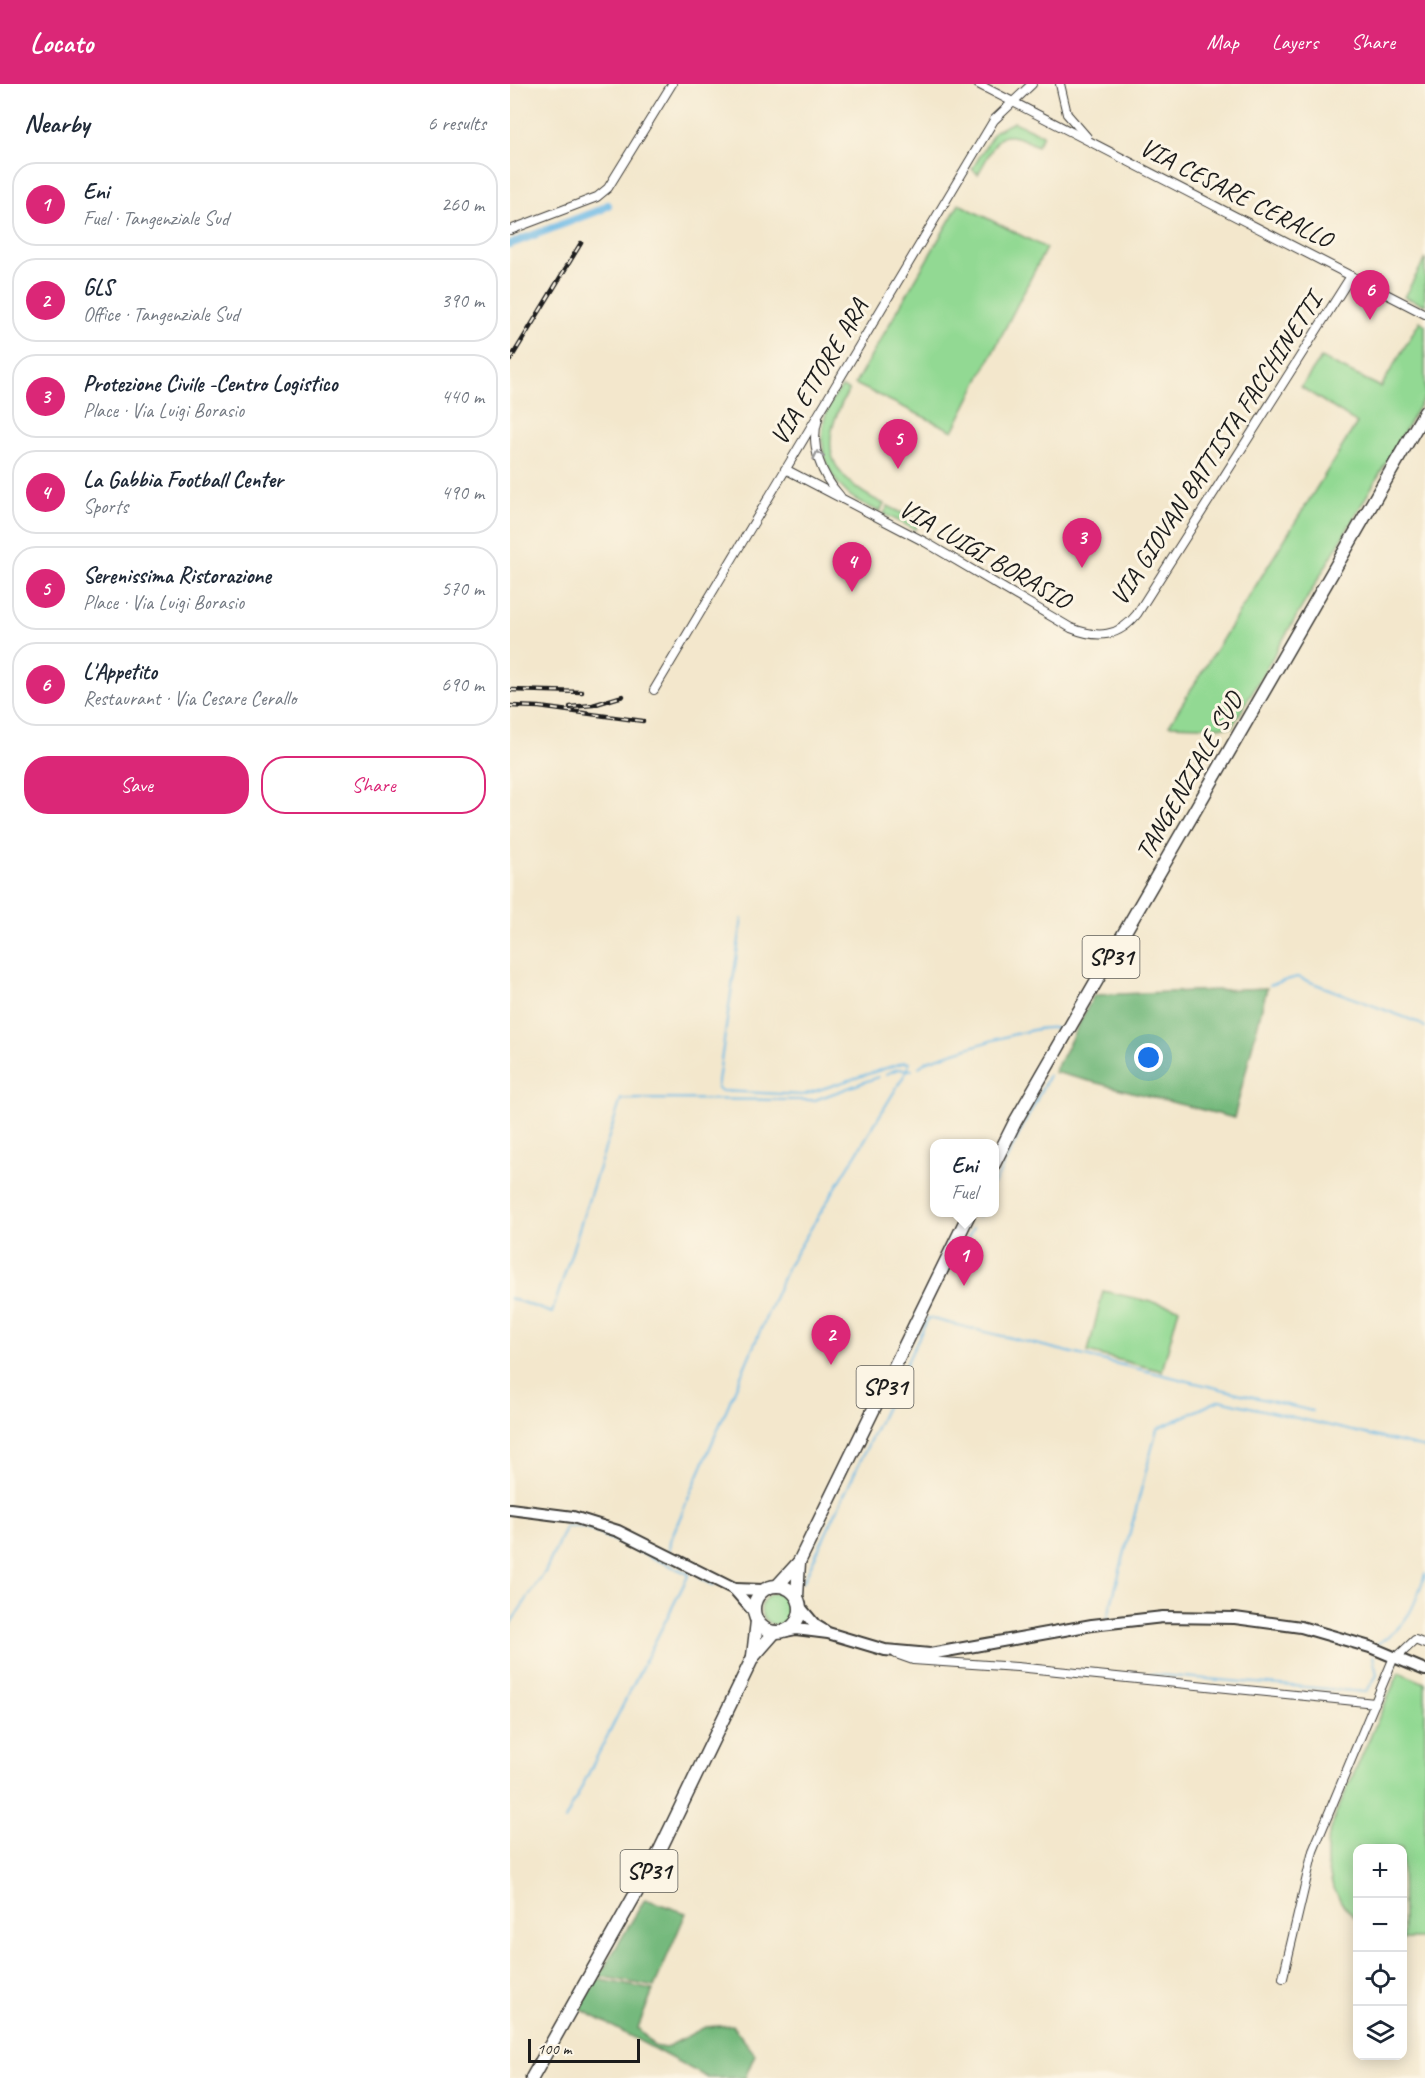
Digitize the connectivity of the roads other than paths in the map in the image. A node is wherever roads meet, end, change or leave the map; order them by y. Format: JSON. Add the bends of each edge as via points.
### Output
{"nodes":[{"id":1,"x":672,"y":84,"type":"edge"},
{"id":2,"x":978,"y":84,"type":"edge"},
{"id":3,"x":1060,"y":84,"type":"edge"},
{"id":4,"x":1028,"y":85,"type":"edge"},
{"id":5,"x":1013,"y":101,"type":"junction"},
{"id":6,"x":1092,"y":142,"type":"junction"},
{"id":7,"x":510,"y":230,"type":"edge"},
{"id":8,"x":1351,"y":276,"type":"junction"},
{"id":9,"x":1425,"y":314,"type":"edge"},
{"id":10,"x":823,"y":403,"type":"junction"},
{"id":11,"x":1425,"y":412,"type":"edge"},
{"id":12,"x":785,"y":469,"type":"junction"},
{"id":13,"x":844,"y":500,"type":"junction"},
{"id":14,"x":1107,"y":635,"type":"joint"},
{"id":15,"x":654,"y":690,"type":"dead end"},
{"id":16,"x":999,"y":1154,"type":"edge"},
{"id":17,"x":968,"y":1217,"type":"edge"},
{"id":18,"x":510,"y":1509,"type":"edge"},
{"id":19,"x":799,"y":1562,"type":"junction"},
{"id":20,"x":777,"y":1586,"type":"junction"},
{"id":21,"x":734,"y":1589,"type":"junction"},
{"id":22,"x":764,"y":1590,"type":"junction"},
{"id":23,"x":799,"y":1602,"type":"junction"},
{"id":24,"x":756,"y":1616,"type":"junction"},
{"id":25,"x":780,"y":1631,"type":"junction"},
{"id":26,"x":828,"y":1633,"type":"junction"},
{"id":27,"x":1425,"y":1644,"type":"edge"},
{"id":28,"x":885,"y":1650,"type":"junction"},
{"id":29,"x":753,"y":1657,"type":"junction"},
{"id":30,"x":1395,"y":1657,"type":"junction"},
{"id":31,"x":1425,"y":1670,"type":"edge"},
{"id":32,"x":1375,"y":1703,"type":"junction"},
{"id":33,"x":1283,"y":1978,"type":"dead end"},
{"id":34,"x":532,"y":2078,"type":"edge"}],
"edges":[{"from":1,"to":7,"type":"street","via":[[608,188],[597,197]]},
{"from":2,"to":5,"type":"street","name":"VIA CESARE CERALLO"},
{"from":3,"to":6,"type":"street","name":"VIA CESARE CERALLO","via":[[1067,114]]},
{"from":4,"to":5,"type":"street","name":"VIA ETTORE ARA"},
{"from":5,"to":6,"type":"street","name":"VIA CESARE CERALLO"},
{"from":5,"to":10,"type":"street","name":"VIA ETTORE ARA","via":[[994,120]]},
{"from":6,"to":8,"type":"street","name":"VIA CESARE CERALLO"},
{"from":8,"to":9,"type":"street","name":"VIA CESARE CERALLO"},
{"from":8,"to":14,"type":"street","name":"VIA GIOVAN BATTISTA FACCHINETTI","via":[[1137,614],[1129,624]]},
{"from":10,"to":12,"type":"street","name":"VIA ETTORE ARA"},
{"from":13,"to":10,"type":"street","name":"VIA LUIGI BORASIO","one_way":true,"via":[[829,484],[817,456],[815,427]]},
{"from":11,"to":16,"type":"main road","name":"TANGENZIALE SUD","number":"SP31"},
{"from":12,"to":13,"type":"street","name":"VIA LUIGI BORASIO"},
{"from":12,"to":15,"type":"street","name":"VIA ETTORE ARA"},
{"from":13,"to":14,"type":"street","name":"VIA LUIGI BORASIO","via":[[925,542],[1071,628],[1096,636]]},
{"from":17,"to":19,"type":"main road","number":"SP31"},
{"from":18,"to":21,"type":"street","via":[[589,1520]]},
{"from":19,"to":20,"type":"main road","number":"SP31"},
{"from":19,"to":23,"type":"main road","number":"SP31"},
{"from":20,"to":22,"type":"main road"},
{"from":20,"to":23,"type":"main road","via":[[788,1589]]},
{"from":21,"to":22,"type":"street"},
{"from":21,"to":24,"type":"street"},
{"from":22,"to":24,"type":"main road","number":"SP31","via":[[756,1600]]},
{"from":23,"to":25,"type":"main road","number":"SP31","via":[[798,1619]]},
{"from":23,"to":26,"type":"street","via":[[815,1625]]},
{"from":24,"to":25,"type":"main road","via":[[765,1628]]},
{"from":24,"to":29,"type":"main road","number":"SP31"},
{"from":25,"to":26,"type":"street"},
{"from":25,"to":29,"type":"main road","number":"SP31"},
{"from":26,"to":28,"type":"street"},
{"from":27,"to":30,"type":"street","via":[[1415,1640]]},
{"from":28,"to":30,"type":"street","via":[[930,1654],[1092,1625],[1163,1617],[1235,1618],[1301,1627]]},
{"from":28,"to":32,"type":"street","via":[[913,1660]]},
{"from":29,"to":34,"type":"main road","number":"SP31","via":[[658,1854]]},
{"from":30,"to":31,"type":"street"},
{"from":30,"to":32,"type":"street"},
{"from":32,"to":33,"type":"street","via":[[1314,1851]]}]}
